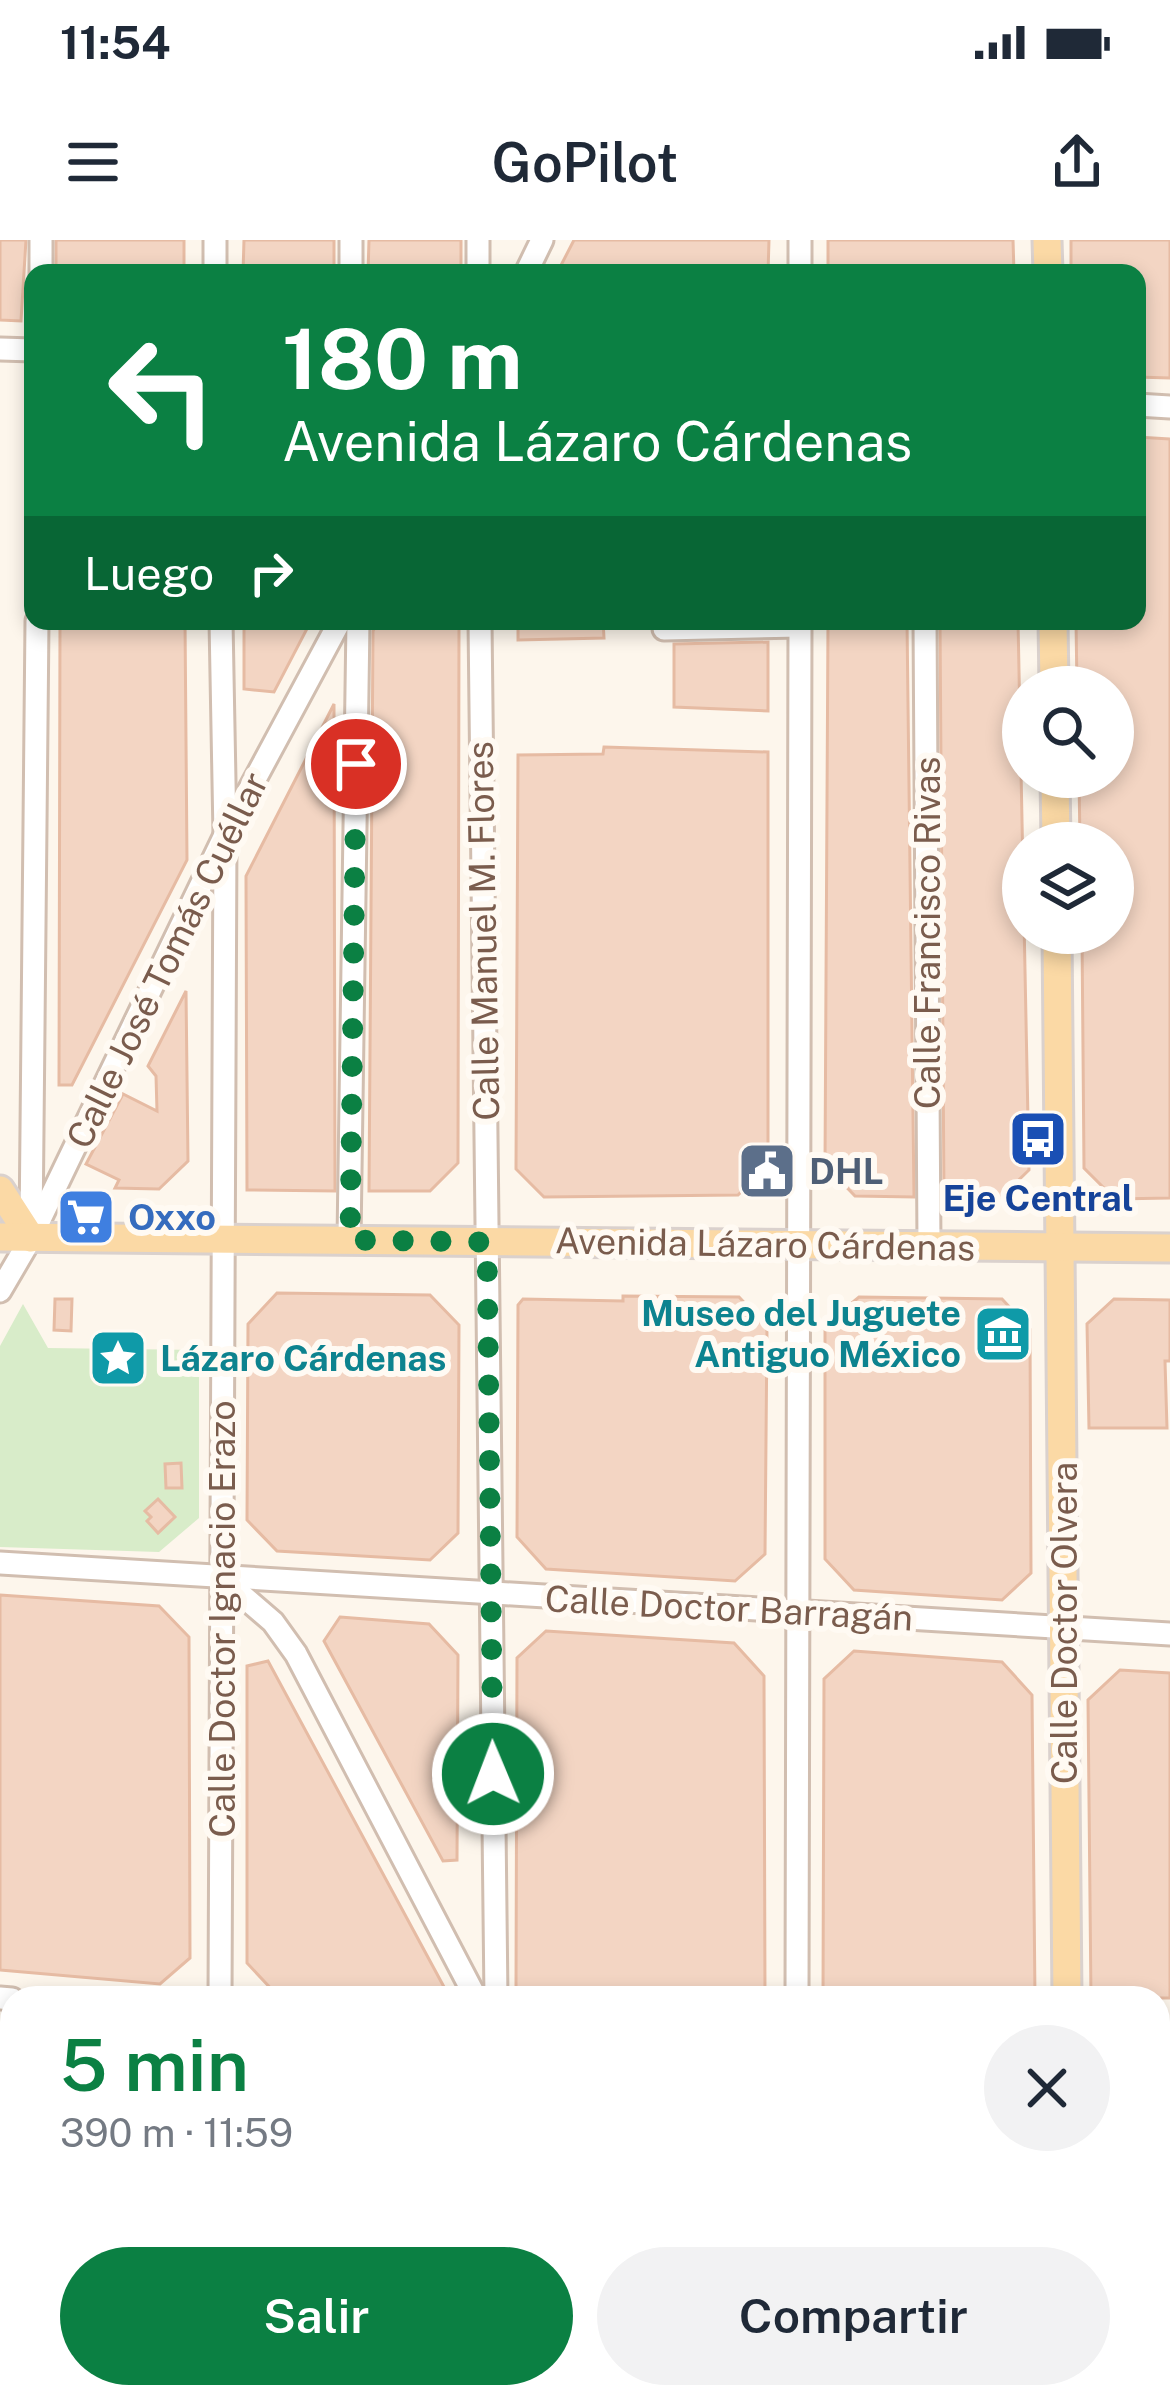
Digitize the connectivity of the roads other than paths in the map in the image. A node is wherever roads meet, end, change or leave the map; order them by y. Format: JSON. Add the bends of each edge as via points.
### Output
{"nodes":[{"id":1,"x":38,"y":630,"type":"edge"},
{"id":2,"x":221,"y":630,"type":"edge"},
{"id":3,"x":335,"y":630,"type":"edge"},
{"id":4,"x":358,"y":630,"type":"edge"},
{"id":5,"x":480,"y":630,"type":"edge"},
{"id":6,"x":800,"y":630,"type":"edge"},
{"id":7,"x":925,"y":630,"type":"edge"},
{"id":8,"x":1053,"y":630,"type":"edge"},
{"id":9,"x":1054,"y":666,"type":"edge"},
{"id":10,"x":225,"y":835,"type":"junction"},
{"id":11,"x":1057,"y":954,"type":"edge"},
{"id":12,"x":0,"y":1190,"type":"edge"},
{"id":13,"x":0,"y":1237,"type":"edge"},
{"id":14,"x":31,"y":1238,"type":"junction"},
{"id":15,"x":225,"y":1239,"type":"junction"},
{"id":16,"x":350,"y":1240,"type":"junction"},
{"id":17,"x":487,"y":1242,"type":"junction"},
{"id":18,"x":800,"y":1244,"type":"junction"},
{"id":19,"x":929,"y":1245,"type":"junction"},
{"id":20,"x":1061,"y":1247,"type":"junction"},
{"id":21,"x":1170,"y":1248,"type":"edge"},
{"id":22,"x":0,"y":1291,"type":"edge"},
{"id":23,"x":0,"y":1563,"type":"edge"},
{"id":24,"x":222,"y":1579,"type":"junction"},
{"id":25,"x":491,"y":1594,"type":"junction"},
{"id":26,"x":798,"y":1612,"type":"junction"},
{"id":27,"x":1065,"y":1629,"type":"junction"},
{"id":28,"x":1170,"y":1634,"type":"edge"},
{"id":29,"x":220,"y":1986,"type":"edge"},
{"id":30,"x":470,"y":1986,"type":"edge"},
{"id":31,"x":496,"y":1986,"type":"edge"},
{"id":32,"x":797,"y":1986,"type":"edge"},
{"id":33,"x":1067,"y":1986,"type":"edge"}],
"edges":[{"from":1,"to":14,"type":"street"},
{"from":2,"to":10,"type":"street","name":"Calle Doctor Ignacio Erazo"},
{"from":3,"to":10,"type":"street","name":"Calle José Tomás Cuéllar"},
{"from":4,"to":16,"type":"street"},
{"from":5,"to":17,"type":"street","name":"Calle Manuel M. Flores"},
{"from":6,"to":18,"type":"street"},
{"from":7,"to":19,"type":"street","name":"Calle Francisco Rivas"},
{"from":8,"to":9,"type":"main road"},
{"from":10,"to":14,"type":"street","name":"Calle José Tomás Cuéllar"},
{"from":10,"to":15,"type":"street","name":"Calle Doctor Ignacio Erazo"},
{"from":11,"to":20,"type":"main road","name":"Calle Doctor Olvera"},
{"from":12,"to":14,"type":"main road"},
{"from":13,"to":14,"type":"main road","name":"Avenida Lázaro Cárdenas"},
{"from":14,"to":15,"type":"main road","name":"Avenida Lázaro Cárdenas"},
{"from":14,"to":22,"type":"street","name":"Calle José Tomás Cuéllar"},
{"from":15,"to":16,"type":"main road","name":"Avenida Lázaro Cárdenas"},
{"from":15,"to":24,"type":"street","name":"Calle Doctor Ignacio Erazo"},
{"from":16,"to":17,"type":"main road","name":"Avenida Lázaro Cárdenas"},
{"from":17,"to":18,"type":"main road","name":"Avenida Lázaro Cárdenas"},
{"from":17,"to":25,"type":"street","name":"Calle Manuel M. Flores"},
{"from":18,"to":19,"type":"main road","name":"Avenida Lázaro Cárdenas"},
{"from":18,"to":26,"type":"street"},
{"from":19,"to":20,"type":"main road","name":"Avenida Lázaro Cárdenas"},
{"from":20,"to":21,"type":"main road","name":"Avenida Lázaro Cárdenas"},
{"from":20,"to":27,"type":"main road","name":"Calle Doctor Olvera"},
{"from":23,"to":24,"type":"street","name":"Calle Doctor Barragán"},
{"from":24,"to":25,"type":"street","name":"Calle Doctor Barragán"},
{"from":24,"to":29,"type":"street","name":"Calle Doctor Ignacio Erazo"},
{"from":24,"to":30,"type":"street","via":[[273,1622],[296,1654]]},
{"from":25,"to":26,"type":"street","name":"Calle Doctor Barragán"},
{"from":25,"to":31,"type":"street","name":"Calle Manuel M. Flores"},
{"from":26,"to":27,"type":"street","name":"Calle Doctor Barragán"},
{"from":26,"to":32,"type":"street"},
{"from":27,"to":28,"type":"street","name":"Calle Doctor Barragán"},
{"from":27,"to":33,"type":"main road","name":"Calle Doctor Olvera"}]}
